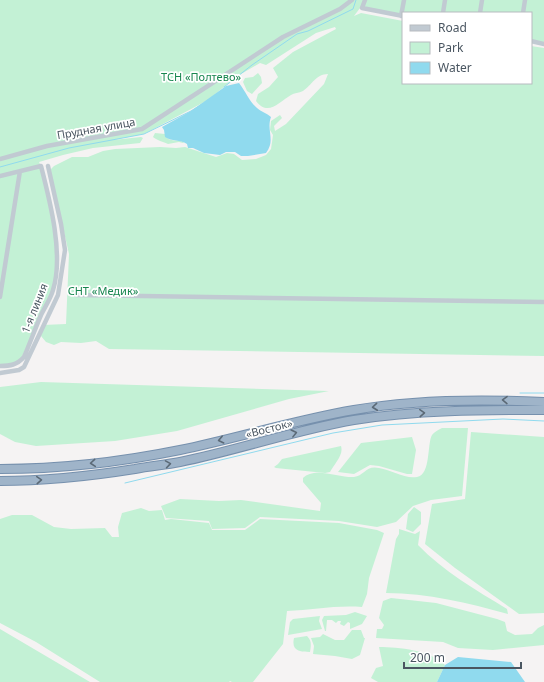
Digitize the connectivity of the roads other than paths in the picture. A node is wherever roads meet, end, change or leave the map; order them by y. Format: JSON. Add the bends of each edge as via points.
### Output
{"nodes":[{"id":1,"x":352,"y":0,"type":"edge"},
{"id":2,"x":365,"y":0,"type":"edge"},
{"id":3,"x":404,"y":0,"type":"edge"},
{"id":4,"x":445,"y":0,"type":"edge"},
{"id":5,"x":482,"y":0,"type":"edge"},
{"id":6,"x":525,"y":0,"type":"edge"},
{"id":7,"x":402,"y":12,"type":"edge"},
{"id":8,"x":443,"y":12,"type":"edge"},
{"id":9,"x":480,"y":12,"type":"edge"},
{"id":10,"x":523,"y":12,"type":"edge"},
{"id":11,"x":402,"y":16,"type":"edge"},
{"id":12,"x":532,"y":41,"type":"edge"},
{"id":13,"x":544,"y":44,"type":"edge"},
{"id":14,"x":0,"y":159,"type":"edge"},
{"id":15,"x":48,"y":166,"type":"dead end"},
{"id":16,"x":20,"y":171,"type":"junction"},
{"id":17,"x":0,"y":176,"type":"edge"},
{"id":18,"x":76,"y":295,"type":"dead end"},
{"id":19,"x":0,"y":296,"type":"edge"},
{"id":20,"x":544,"y":302,"type":"edge"},
{"id":21,"x":0,"y":366,"type":"edge"},
{"id":22,"x":0,"y":373,"type":"edge"},
{"id":23,"x":544,"y":402,"type":"edge"},
{"id":24,"x":544,"y":410,"type":"edge"},
{"id":25,"x":0,"y":469,"type":"edge"},
{"id":26,"x":0,"y":481,"type":"edge"}],
"edges":[{"from":1,"to":14,"type":"street","name":"Прудная улица","via":[[340,9],[283,37],[142,129],[47,146]]},
{"from":2,"to":11,"type":"street","via":[[362,8]]},
{"from":3,"to":7,"type":"street"},
{"from":4,"to":8,"type":"street"},
{"from":5,"to":9,"type":"street"},
{"from":6,"to":10,"type":"street"},
{"from":12,"to":13,"type":"street"},
{"from":15,"to":22,"type":"street","via":[[65,250],[58,295],[24,367]]},
{"from":16,"to":17,"type":"street"},
{"from":16,"to":19,"type":"street"},
{"from":16,"to":21,"type":"street","name":"1-я линия","via":[[42,166],[49,197],[57,269],[53,290],[24,357],[19,363]]},
{"from":18,"to":20,"type":"street"},
{"from":23,"to":25,"type":"highway","name":"«Восток»","one_way":true,"via":[[434,401],[356,409],[141,457]]},
{"from":26,"to":24,"type":"highway","name":"«Восток»","one_way":true,"via":[[64,478],[180,462],[318,427],[397,415],[469,410]]}]}
